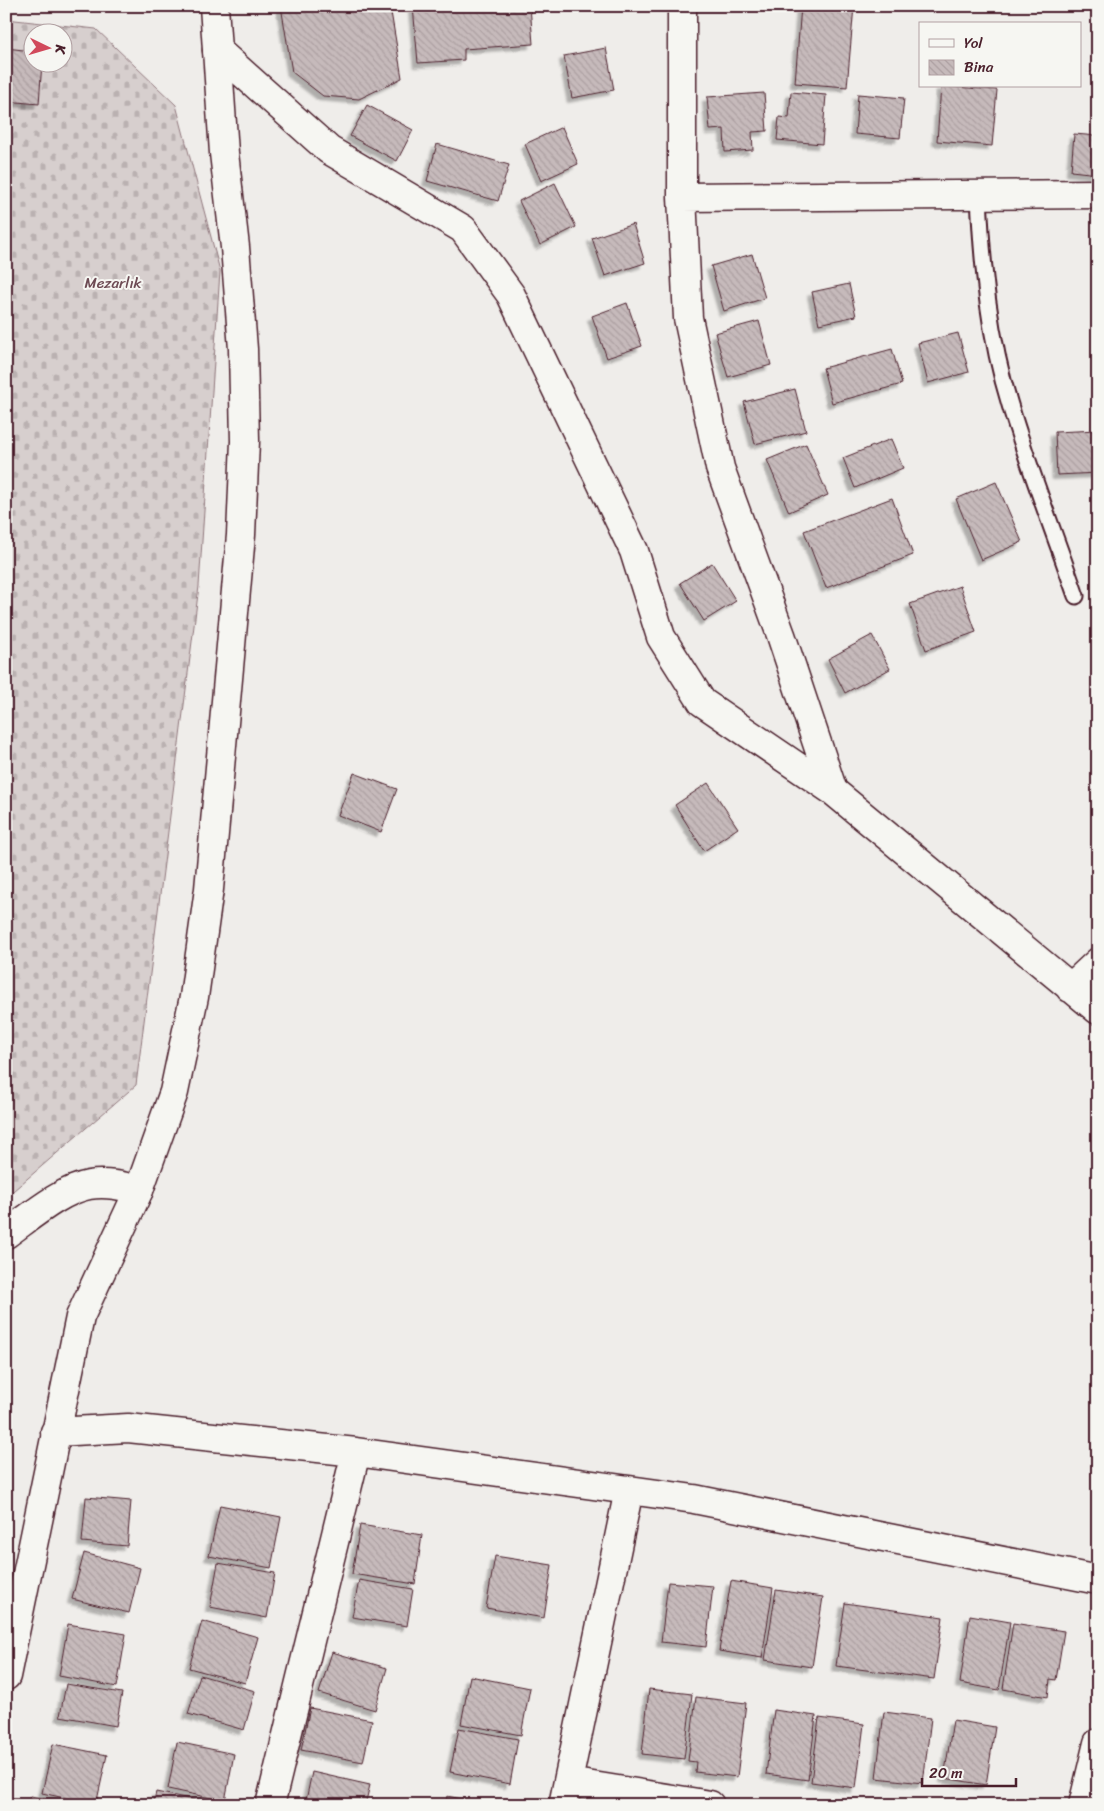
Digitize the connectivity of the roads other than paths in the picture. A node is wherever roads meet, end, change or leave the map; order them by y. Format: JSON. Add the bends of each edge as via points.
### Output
{"nodes":[{"id":1,"x":214,"y":6,"type":"edge"},
{"id":2,"x":682,"y":6,"type":"edge"},
{"id":3,"x":217,"y":50,"type":"junction"},
{"id":4,"x":979,"y":194,"type":"junction"},
{"id":5,"x":1098,"y":194,"type":"edge"},
{"id":6,"x":682,"y":197,"type":"junction"},
{"id":7,"x":1076,"y":596,"type":"dead end"},
{"id":8,"x":833,"y":791,"type":"junction"},
{"id":9,"x":1098,"y":962,"type":"edge"},
{"id":10,"x":1070,"y":988,"type":"junction"},
{"id":11,"x":1098,"y":1010,"type":"edge"},
{"id":12,"x":139,"y":1190,"type":"junction"},
{"id":13,"x":6,"y":1234,"type":"edge"},
{"id":14,"x":55,"y":1432,"type":"junction"},
{"id":15,"x":356,"y":1452,"type":"junction"},
{"id":16,"x":629,"y":1490,"type":"junction"},
{"id":17,"x":1098,"y":1580,"type":"edge"},
{"id":18,"x":6,"y":1676,"type":"edge"},
{"id":19,"x":1098,"y":1742,"type":"edge"},
{"id":20,"x":565,"y":1793,"type":"edge"},
{"id":21,"x":270,"y":1805,"type":"edge"},
{"id":22,"x":710,"y":1805,"type":"edge"},
{"id":23,"x":1083,"y":1805,"type":"edge"}],
"edges":[{"from":1,"to":3,"type":"street"},
{"from":2,"to":6,"type":"street"},
{"from":3,"to":8,"type":"street","via":[[329,150],[463,230],[511,295],[634,551],[661,637],[702,702]]},
{"from":3,"to":12,"type":"street","via":[[243,349],[245,441],[241,535],[209,889],[194,996],[174,1092]]},
{"from":4,"to":5,"type":"street"},
{"from":4,"to":6,"type":"street"},
{"from":4,"to":7,"type":"lane","via":[[986,289],[1007,395]]},
{"from":6,"to":8,"type":"street","via":[[688,318],[720,468]]},
{"from":8,"to":10,"type":"street"},
{"from":9,"to":10,"type":"street"},
{"from":10,"to":11,"type":"street"},
{"from":12,"to":13,"type":"street","via":[[120,1185],[89,1185],[65,1193]]},
{"from":12,"to":14,"type":"street","via":[[80,1317]]},
{"from":14,"to":15,"type":"street","via":[[128,1428]]},
{"from":14,"to":18,"type":"street"},
{"from":15,"to":16,"type":"street"},
{"from":15,"to":21,"type":"street"},
{"from":16,"to":17,"type":"street","via":[[694,1499]]},
{"from":16,"to":20,"type":"street"},
{"from":19,"to":23,"type":"street"},
{"from":20,"to":22,"type":"street"}]}
